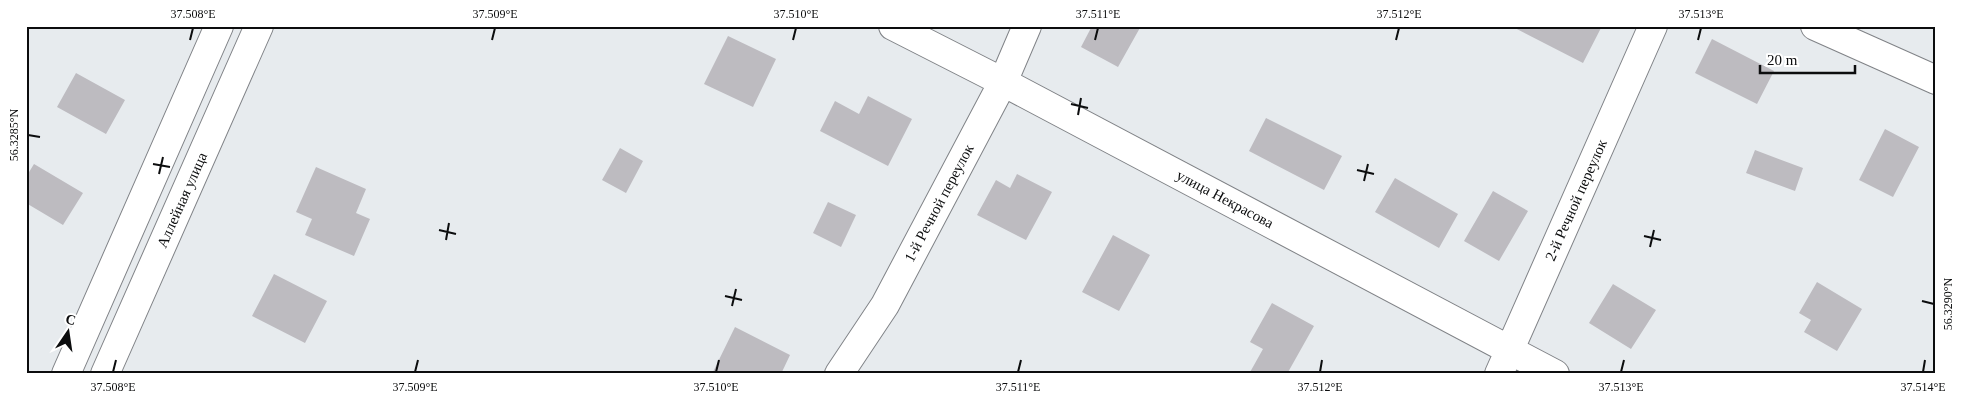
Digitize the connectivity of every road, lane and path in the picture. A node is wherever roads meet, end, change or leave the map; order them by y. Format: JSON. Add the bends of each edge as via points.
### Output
{"nodes":[{"id":1,"x":219,"y":26,"type":"edge"},
{"id":2,"x":259,"y":26,"type":"edge"},
{"id":3,"x":893,"y":26,"type":"edge"},
{"id":4,"x":1027,"y":26,"type":"edge"},
{"id":5,"x":1653,"y":26,"type":"edge"},
{"id":6,"x":1815,"y":26,"type":"edge"},
{"id":7,"x":1936,"y":80,"type":"edge"},
{"id":8,"x":1003,"y":82,"type":"junction"},
{"id":9,"x":1510,"y":349,"type":"junction"},
{"id":10,"x":66,"y":374,"type":"edge"},
{"id":11,"x":105,"y":374,"type":"edge"},
{"id":12,"x":838,"y":374,"type":"edge"},
{"id":13,"x":1499,"y":374,"type":"edge"},
{"id":14,"x":1556,"y":374,"type":"edge"}],
"edges":[{"from":1,"to":10,"type":"street"},
{"from":2,"to":11,"type":"street","name":"Аллейная улица"},
{"from":3,"to":8,"type":"street","name":"улица Некрасова"},
{"from":4,"to":8,"type":"street","name":"1-й Речной переулок"},
{"from":5,"to":9,"type":"street","name":"2-й Речной переулок"},
{"from":6,"to":7,"type":"street"},
{"from":8,"to":9,"type":"street","name":"улица Некрасова"},
{"from":8,"to":12,"type":"street","name":"1-й Речной переулок","via":[[885,306]]},
{"from":9,"to":13,"type":"street","name":"2-й Речной переулок"},
{"from":9,"to":14,"type":"street","name":"улица Некрасова"}]}
